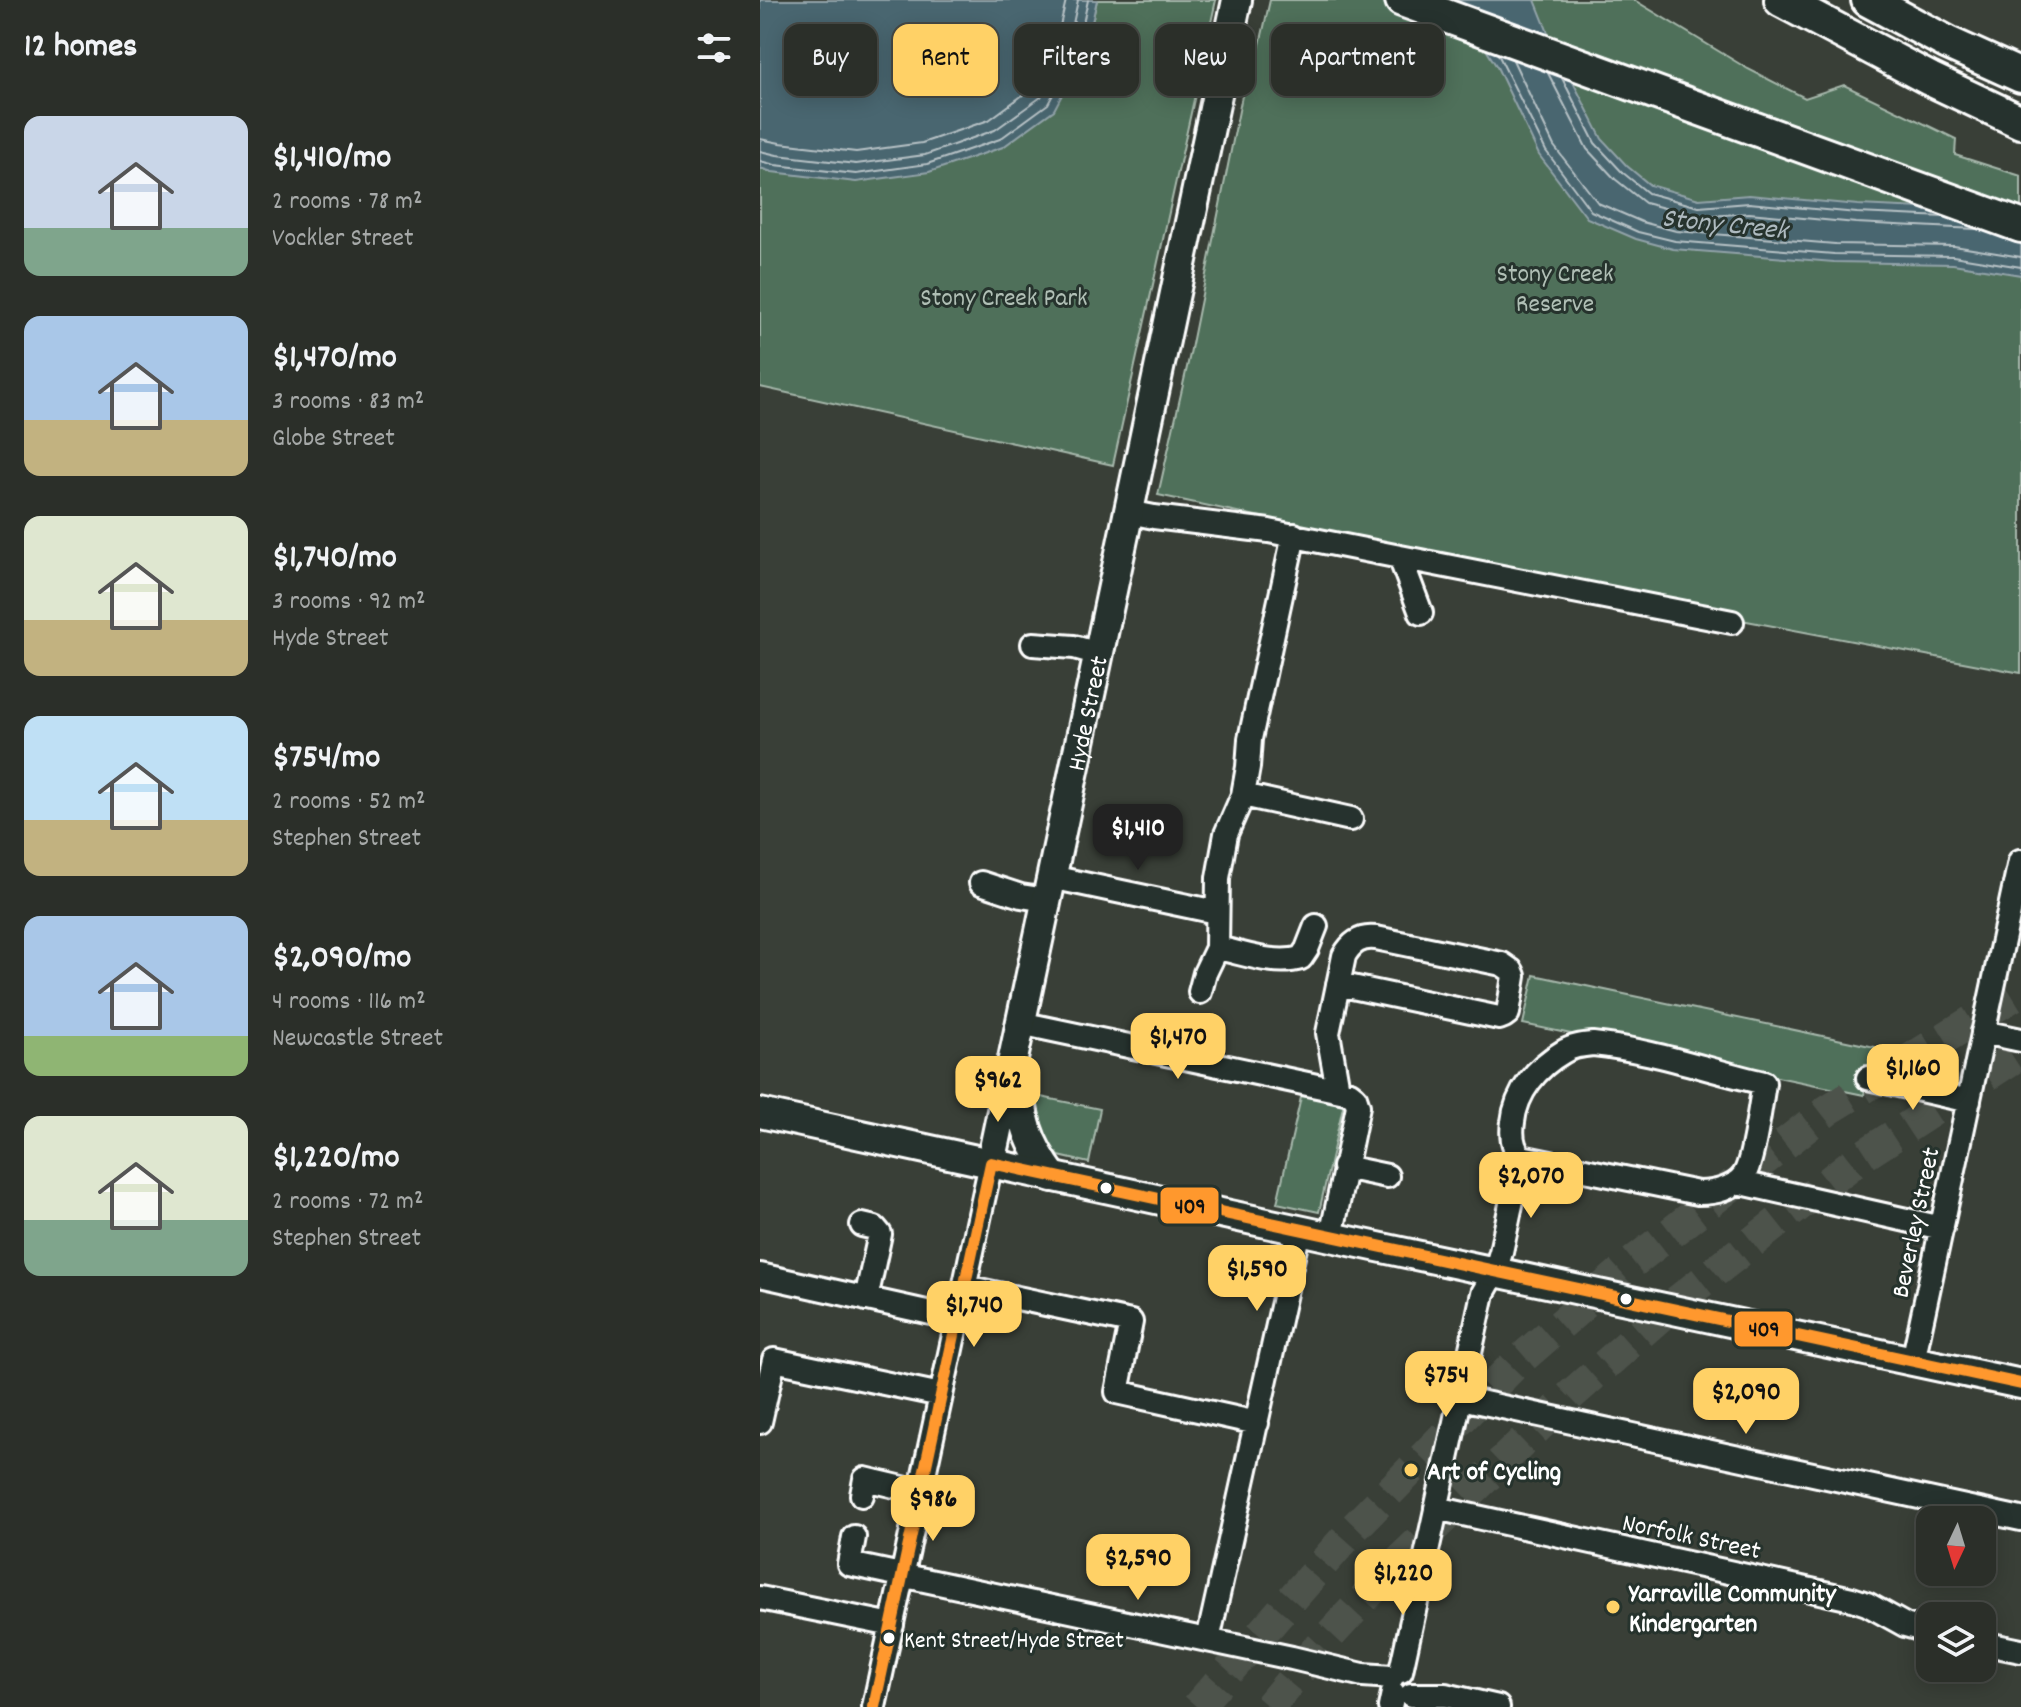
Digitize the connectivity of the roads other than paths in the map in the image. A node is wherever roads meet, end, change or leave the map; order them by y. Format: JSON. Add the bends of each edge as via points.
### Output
{"nodes":[{"id":1,"x":1237,"y":0,"type":"edge"},
{"id":2,"x":1781,"y":0,"type":"edge"},
{"id":3,"x":1868,"y":0,"type":"edge"},
{"id":4,"x":1414,"y":5,"type":"edge"},
{"id":5,"x":2021,"y":76,"type":"edge"},
{"id":6,"x":2021,"y":122,"type":"edge"},
{"id":7,"x":2021,"y":226,"type":"edge"},
{"id":8,"x":1129,"y":512,"type":"junction"},
{"id":9,"x":1294,"y":535,"type":"junction"},
{"id":10,"x":1400,"y":557,"type":"junction"},
{"id":11,"x":1421,"y":613,"type":"dead end"},
{"id":12,"x":1732,"y":622,"type":"dead end"},
{"id":13,"x":1033,"y":644,"type":"dead end"},
{"id":14,"x":1099,"y":654,"type":"junction"},
{"id":15,"x":1243,"y":795,"type":"junction"},
{"id":16,"x":1351,"y":819,"type":"dead end"},
{"id":17,"x":2020,"y":861,"type":"edge"},
{"id":18,"x":981,"y":883,"type":"dead end"},
{"id":19,"x":1049,"y":889,"type":"junction"},
{"id":20,"x":1216,"y":912,"type":"junction"},
{"id":21,"x":1316,"y":926,"type":"dead end"},
{"id":22,"x":1217,"y":948,"type":"junction"},
{"id":23,"x":1338,"y":984,"type":"junction"},
{"id":24,"x":1200,"y":992,"type":"dead end"},
{"id":25,"x":1983,"y":1032,"type":"junction"},
{"id":26,"x":1018,"y":1034,"type":"junction"},
{"id":27,"x":2021,"y":1040,"type":"edge"},
{"id":28,"x":1868,"y":1078,"type":"dead end"},
{"id":29,"x":1346,"y":1094,"type":"junction"},
{"id":30,"x":1969,"y":1101,"type":"junction"},
{"id":31,"x":760,"y":1113,"type":"edge"},
{"id":32,"x":1521,"y":1157,"type":"junction"},
{"id":33,"x":991,"y":1163,"type":"junction"},
{"id":34,"x":1344,"y":1167,"type":"junction"},
{"id":35,"x":1387,"y":1176,"type":"dead end"},
{"id":36,"x":1053,"y":1177,"type":"junction"},
{"id":37,"x":1737,"y":1182,"type":"junction"},
{"id":38,"x":862,"y":1225,"type":"dead end"},
{"id":39,"x":1942,"y":1228,"type":"junction"},
{"id":40,"x":1299,"y":1230,"type":"junction"},
{"id":41,"x":1331,"y":1237,"type":"junction"},
{"id":42,"x":1495,"y":1272,"type":"junction"},
{"id":43,"x":760,"y":1275,"type":"edge"},
{"id":44,"x":965,"y":1287,"type":"junction"},
{"id":45,"x":866,"y":1299,"type":"junction"},
{"id":46,"x":958,"y":1319,"type":"junction"},
{"id":47,"x":1913,"y":1361,"type":"junction"},
{"id":48,"x":2021,"y":1384,"type":"edge"},
{"id":49,"x":941,"y":1395,"type":"junction"},
{"id":50,"x":1468,"y":1399,"type":"junction"},
{"id":51,"x":1259,"y":1414,"type":"junction"},
{"id":52,"x":760,"y":1422,"type":"edge"},
{"id":53,"x":920,"y":1492,"type":"junction"},
{"id":54,"x":862,"y":1495,"type":"dead end"},
{"id":55,"x":1443,"y":1510,"type":"junction"},
{"id":56,"x":2021,"y":1519,"type":"edge"},
{"id":57,"x":854,"y":1537,"type":"dead end"},
{"id":58,"x":1226,"y":1558,"type":"junction"},
{"id":59,"x":902,"y":1576,"type":"junction"},
{"id":60,"x":1235,"y":1585,"type":"dead end"},
{"id":61,"x":760,"y":1598,"type":"edge"},
{"id":62,"x":892,"y":1625,"type":"junction"},
{"id":63,"x":1916,"y":1628,"type":"edge"},
{"id":64,"x":1208,"y":1640,"type":"junction"},
{"id":65,"x":1996,"y":1646,"type":"edge"},
{"id":66,"x":2021,"y":1651,"type":"edge"},
{"id":67,"x":1402,"y":1689,"type":"edge"},
{"id":68,"x":874,"y":1707,"type":"edge"},
{"id":69,"x":1498,"y":1707,"type":"edge"}],
"edges":[{"from":1,"to":8,"type":"main road","name":"Hyde Street"},
{"from":2,"to":6,"type":"highway"},
{"from":3,"to":5,"type":"highway"},
{"from":4,"to":7,"type":"highway"},
{"from":8,"to":9,"type":"street"},
{"from":8,"to":14,"type":"main road","name":"Hyde Street"},
{"from":9,"to":10,"type":"street"},
{"from":9,"to":15,"type":"street"},
{"from":10,"to":11,"type":"street"},
{"from":10,"to":12,"type":"street"},
{"from":13,"to":14,"type":"street"},
{"from":14,"to":19,"type":"main road","name":"Hyde Street"},
{"from":15,"to":16,"type":"street"},
{"from":15,"to":20,"type":"street","via":[[1226,834]]},
{"from":17,"to":25,"type":"street","name":"Beverley Street"},
{"from":18,"to":19,"type":"street","via":[[1021,896]]},
{"from":19,"to":20,"type":"street"},
{"from":19,"to":26,"type":"main road","name":"Hyde Street"},
{"from":20,"to":22,"type":"street"},
{"from":21,"to":22,"type":"street","via":[[1307,949],[1293,961]]},
{"from":22,"to":24,"type":"street"},
{"from":23,"to":23,"type":"street","via":[[1499,1018],[1508,1013],[1514,976],[1502,964],[1369,937],[1348,949]]},
{"from":23,"to":29,"type":"street","via":[[1328,1033]]},
{"from":25,"to":27,"type":"street"},
{"from":25,"to":30,"type":"street","name":"Beverley Street"},
{"from":26,"to":29,"type":"street"},
{"from":26,"to":33,"type":"main road","name":"Hyde Street"},
{"from":26,"to":36,"type":"main road","via":[[1025,1125]]},
{"from":28,"to":30,"type":"street"},
{"from":29,"to":34,"type":"street","via":[[1358,1106]]},
{"from":30,"to":39,"type":"street","name":"Beverley Street"},
{"from":31,"to":33,"type":"main road"},
{"from":32,"to":37,"type":"street","via":[[1698,1193]]},
{"from":32,"to":37,"type":"street","via":[[1512,1129],[1527,1083],[1564,1051],[1604,1045],[1764,1083],[1749,1163]]},
{"from":32,"to":42,"type":"street"},
{"from":33,"to":36,"type":"main road"},
{"from":33,"to":44,"type":"street","name":"Hyde Street"},
{"from":34,"to":35,"type":"street"},
{"from":34,"to":41,"type":"street"},
{"from":36,"to":40,"type":"main road"},
{"from":37,"to":39,"type":"street"},
{"from":38,"to":45,"type":"street","via":[[880,1234]]},
{"from":39,"to":47,"type":"street","name":"Beverley Street"},
{"from":40,"to":41,"type":"main road"},
{"from":40,"to":51,"type":"street"},
{"from":41,"to":42,"type":"main road"},
{"from":42,"to":47,"type":"main road"},
{"from":42,"to":50,"type":"street","via":[[1496,1300]]},
{"from":43,"to":45,"type":"street"},
{"from":44,"to":46,"type":"street","name":"Hyde Street"},
{"from":44,"to":51,"type":"street","via":[[1131,1322],[1117,1392]]},
{"from":45,"to":46,"type":"street"},
{"from":46,"to":49,"type":"street","name":"Hyde Street"},
{"from":47,"to":48,"type":"main road"},
{"from":49,"to":52,"type":"street","via":[[774,1360]]},
{"from":49,"to":53,"type":"street","name":"Hyde Street"},
{"from":50,"to":55,"type":"street"},
{"from":50,"to":56,"type":"street"},
{"from":51,"to":58,"type":"street"},
{"from":53,"to":54,"type":"street","via":[[865,1479]]},
{"from":53,"to":59,"type":"street","name":"Hyde Street"},
{"from":55,"to":63,"type":"street","name":"Norfolk Street","via":[[1852,1599]]},
{"from":55,"to":67,"type":"street"},
{"from":57,"to":59,"type":"street","via":[[849,1564]]},
{"from":58,"to":60,"type":"street"},
{"from":58,"to":64,"type":"street"},
{"from":59,"to":62,"type":"street","name":"Hyde Street"},
{"from":59,"to":64,"type":"street"},
{"from":61,"to":62,"type":"street"},
{"from":62,"to":68,"type":"street","name":"Hyde Street"},
{"from":64,"to":67,"type":"street","via":[[1363,1675]]},
{"from":65,"to":66,"type":"street"},
{"from":67,"to":69,"type":"street"}]}
